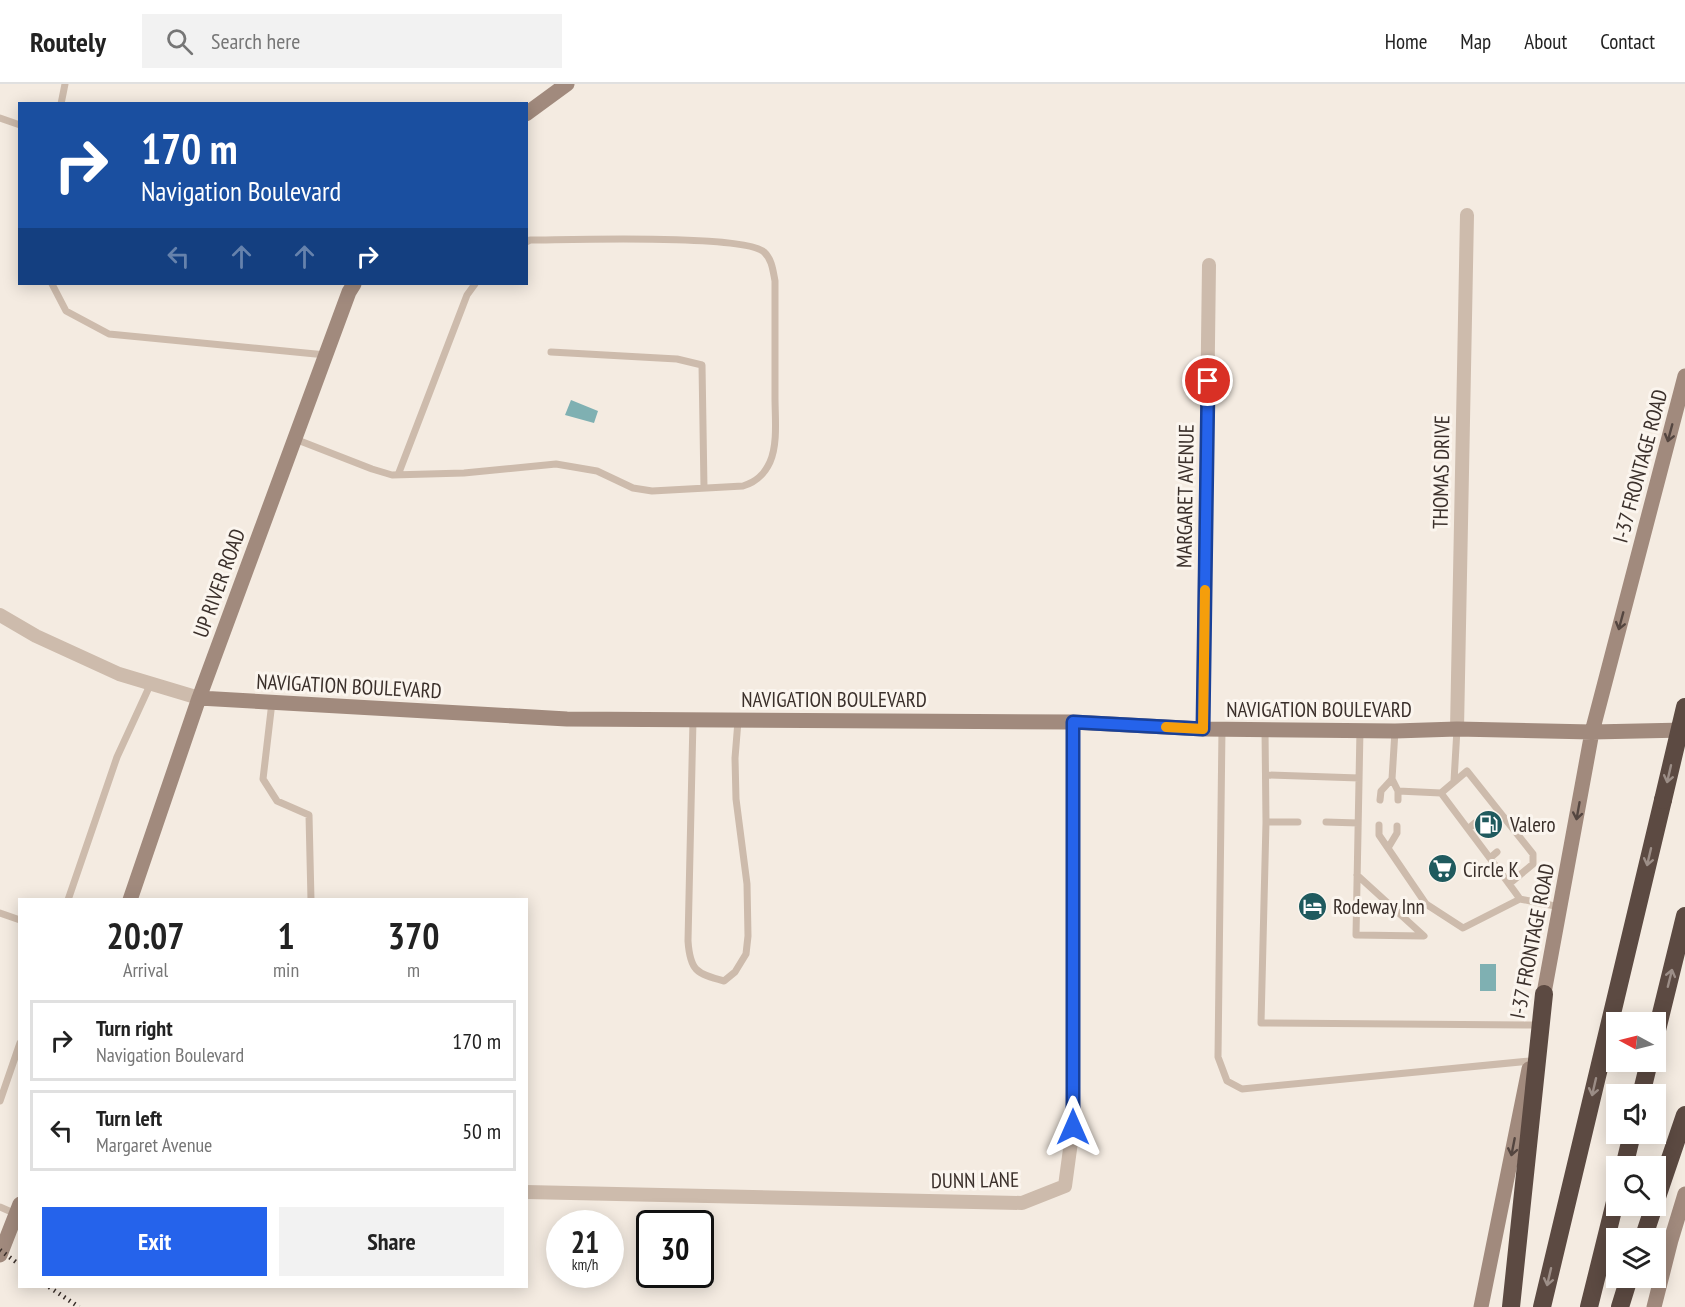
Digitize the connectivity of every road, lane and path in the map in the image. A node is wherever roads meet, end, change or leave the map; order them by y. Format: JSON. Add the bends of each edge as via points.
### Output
{"nodes":[{"id":1,"x":65,"y":84,"type":"edge"},
{"id":2,"x":567,"y":84,"type":"edge"},
{"id":3,"x":61,"y":102,"type":"edge"},
{"id":4,"x":528,"y":113,"type":"edge"},
{"id":5,"x":0,"y":118,"type":"edge"},
{"id":6,"x":18,"y":125,"type":"edge"},
{"id":7,"x":1467,"y":215,"type":"dead end"},
{"id":8,"x":528,"y":241,"type":"edge"},
{"id":9,"x":1209,"y":265,"type":"dead end"},
{"id":10,"x":53,"y":285,"type":"edge"},
{"id":11,"x":353,"y":285,"type":"edge"},
{"id":12,"x":474,"y":285,"type":"edge"},
{"id":13,"x":552,"y":352,"type":"dead end"},
{"id":14,"x":326,"y":355,"type":"junction"},
{"id":15,"x":1685,"y":376,"type":"edge"},
{"id":16,"x":295,"y":439,"type":"junction"},
{"id":17,"x":398,"y":475,"type":"junction"},
{"id":18,"x":704,"y":488,"type":"junction"},
{"id":19,"x":0,"y":615,"type":"edge"},
{"id":20,"x":151,"y":683,"type":"junction"},
{"id":21,"x":199,"y":698,"type":"junction"},
{"id":22,"x":272,"y":702,"type":"junction"},
{"id":23,"x":1685,"y":707,"type":"edge"},
{"id":24,"x":693,"y":720,"type":"junction"},
{"id":25,"x":738,"y":720,"type":"junction"},
{"id":26,"x":1073,"y":722,"type":"junction"},
{"id":27,"x":1203,"y":729,"type":"junction"},
{"id":28,"x":1222,"y":729,"type":"junction"},
{"id":29,"x":1457,"y":729,"type":"junction"},
{"id":30,"x":1265,"y":730,"type":"junction"},
{"id":31,"x":1360,"y":730,"type":"junction"},
{"id":32,"x":1685,"y":730,"type":"edge"},
{"id":33,"x":1395,"y":731,"type":"junction"},
{"id":34,"x":1592,"y":732,"type":"junction"},
{"id":35,"x":1267,"y":775,"type":"junction"},
{"id":36,"x":1359,"y":778,"type":"junction"},
{"id":37,"x":1392,"y":779,"type":"junction"},
{"id":38,"x":1454,"y":781,"type":"junction"},
{"id":39,"x":1398,"y":791,"type":"junction"},
{"id":40,"x":1441,"y":793,"type":"junction"},
{"id":41,"x":1380,"y":800,"type":"dead end"},
{"id":42,"x":1398,"y":800,"type":"dead end"},
{"id":43,"x":1463,"y":808,"type":"dead end"},
{"id":44,"x":1456,"y":813,"type":"junction"},
{"id":45,"x":1266,"y":822,"type":"junction"},
{"id":46,"x":1298,"y":822,"type":"dead end"},
{"id":47,"x":1326,"y":822,"type":"dead end"},
{"id":48,"x":1358,"y":823,"type":"junction"},
{"id":49,"x":1475,"y":823,"type":"dead end"},
{"id":50,"x":1380,"y":825,"type":"dead end"},
{"id":51,"x":1397,"y":826,"type":"dead end"},
{"id":52,"x":1468,"y":829,"type":"junction"},
{"id":53,"x":1485,"y":837,"type":"dead end"},
{"id":54,"x":1479,"y":843,"type":"junction"},
{"id":55,"x":1388,"y":848,"type":"junction"},
{"id":56,"x":1497,"y":852,"type":"dead end"},
{"id":57,"x":1490,"y":858,"type":"junction"},
{"id":58,"x":1357,"y":874,"type":"junction"},
{"id":59,"x":1509,"y":884,"type":"junction"},
{"id":60,"x":69,"y":898,"type":"edge"},
{"id":61,"x":131,"y":898,"type":"edge"},
{"id":62,"x":311,"y":898,"type":"edge"},
{"id":63,"x":1521,"y":899,"type":"junction"},
{"id":64,"x":1560,"y":907,"type":"junction"},
{"id":65,"x":0,"y":913,"type":"edge"},
{"id":66,"x":1685,"y":916,"type":"edge"},
{"id":67,"x":18,"y":919,"type":"edge"},
{"id":68,"x":1544,"y":994,"type":"junction"},
{"id":69,"x":1661,"y":1012,"type":"edge"},
{"id":70,"x":1538,"y":1025,"type":"junction"},
{"id":71,"x":18,"y":1049,"type":"edge"},
{"id":72,"x":1530,"y":1061,"type":"junction"},
{"id":73,"x":0,"y":1101,"type":"edge"},
{"id":74,"x":1685,"y":1115,"type":"edge"},
{"id":75,"x":1666,"y":1171,"type":"edge"},
{"id":76,"x":528,"y":1192,"type":"edge"},
{"id":77,"x":1685,"y":1194,"type":"edge"},
{"id":78,"x":0,"y":1207,"type":"edge"},
{"id":79,"x":18,"y":1209,"type":"edge"},
{"id":80,"x":1612,"y":1216,"type":"edge"},
{"id":81,"x":0,"y":1255,"type":"edge"},
{"id":82,"x":1626,"y":1288,"type":"edge"},
{"id":83,"x":1481,"y":1307,"type":"edge"},
{"id":84,"x":1510,"y":1307,"type":"edge"},
{"id":85,"x":1542,"y":1307,"type":"edge"},
{"id":86,"x":1589,"y":1307,"type":"edge"},
{"id":87,"x":1620,"y":1307,"type":"edge"},
{"id":88,"x":1653,"y":1307,"type":"edge"}],
"edges":[{"from":1,"to":3,"type":"lane"},
{"from":2,"to":4,"type":"street"},
{"from":5,"to":6,"type":"lane"},
{"from":7,"to":29,"type":"street","name":"THOMAS DRIVE"},
{"from":8,"to":18,"type":"lane","via":[[708,240],[763,250],[771,262],[775,281],[773,450],[763,474],[754,482]]},
{"from":9,"to":27,"type":"street","name":"MARGARET AVENUE"},
{"from":10,"to":14,"type":"lane","via":[[66,311],[110,334]]},
{"from":11,"to":14,"type":"street","name":"UP RIVER ROAD"},
{"from":12,"to":17,"type":"lane","via":[[467,295]]},
{"from":13,"to":18,"type":"lane","via":[[677,359],[702,366]]},
{"from":14,"to":16,"type":"street","name":"UP RIVER ROAD"},
{"from":15,"to":34,"type":"street","name":"I-37 FRONTAGE ROAD","one_way":true},
{"from":16,"to":17,"type":"lane"},
{"from":16,"to":21,"type":"street","name":"UP RIVER ROAD"},
{"from":17,"to":18,"type":"lane","via":[[556,464],[597,471],[633,488]]},
{"from":19,"to":20,"type":"street","name":"NAVIGATION BOULEVARD","via":[[119,674]]},
{"from":20,"to":21,"type":"street","name":"NAVIGATION BOULEVARD"},
{"from":20,"to":60,"type":"lane","via":[[117,757]]},
{"from":21,"to":22,"type":"street","name":"NAVIGATION BOULEVARD"},
{"from":21,"to":61,"type":"street","name":"UP RIVER ROAD"},
{"from":22,"to":24,"type":"street","name":"NAVIGATION BOULEVARD","via":[[567,719]]},
{"from":22,"to":62,"type":"lane","via":[[263,779],[277,801],[309,815]]},
{"from":23,"to":85,"type":"highway","one_way":true,"bridge":true},
{"from":24,"to":25,"type":"street","name":"NAVIGATION BOULEVARD"},
{"from":24,"to":25,"type":"lane","via":[[689,958],[705,976],[724,981],[746,954],[748,936],[747,884],[736,800]]},
{"from":25,"to":26,"type":"street","name":"NAVIGATION BOULEVARD"},
{"from":26,"to":27,"type":"street","name":"NAVIGATION BOULEVARD"},
{"from":26,"to":76,"type":"street","name":"DUNN LANE","via":[[1073,1127],[1065,1186],[1022,1203]]},
{"from":27,"to":28,"type":"street","name":"NAVIGATION BOULEVARD"},
{"from":28,"to":30,"type":"street","name":"NAVIGATION BOULEVARD"},
{"from":28,"to":72,"type":"lane","via":[[1218,1057],[1227,1081],[1242,1089]]},
{"from":29,"to":33,"type":"street","name":"NAVIGATION BOULEVARD"},
{"from":29,"to":34,"type":"street","name":"NAVIGATION BOULEVARD"},
{"from":29,"to":38,"type":"lane"},
{"from":30,"to":31,"type":"street","name":"NAVIGATION BOULEVARD"},
{"from":30,"to":35,"type":"lane"},
{"from":31,"to":33,"type":"street","name":"NAVIGATION BOULEVARD"},
{"from":31,"to":36,"type":"lane"},
{"from":32,"to":34,"type":"street","name":"NAVIGATION BOULEVARD"},
{"from":33,"to":37,"type":"lane"},
{"from":34,"to":64,"type":"street","name":"I-37 FRONTAGE ROAD","one_way":true},
{"from":35,"to":36,"type":"lane"},
{"from":35,"to":45,"type":"lane"},
{"from":36,"to":48,"type":"lane"},
{"from":37,"to":39,"type":"lane"},
{"from":37,"to":41,"type":"lane","via":[[1381,791]]},
{"from":38,"to":40,"type":"lane"},
{"from":38,"to":59,"type":"lane","via":[[1467,771],[1533,854],[1533,864]]},
{"from":39,"to":40,"type":"lane"},
{"from":39,"to":42,"type":"lane"},
{"from":40,"to":44,"type":"lane"},
{"from":43,"to":44,"type":"lane"},
{"from":44,"to":52,"type":"lane"},
{"from":45,"to":46,"type":"lane"},
{"from":45,"to":70,"type":"lane","via":[[1261,1023]]},
{"from":47,"to":48,"type":"lane"},
{"from":48,"to":58,"type":"lane"},
{"from":49,"to":52,"type":"lane"},
{"from":50,"to":55,"type":"lane","via":[[1379,835]]},
{"from":51,"to":55,"type":"lane"},
{"from":52,"to":54,"type":"lane"},
{"from":53,"to":54,"type":"lane"},
{"from":54,"to":57,"type":"lane"},
{"from":55,"to":63,"type":"lane","via":[[1426,904],[1463,927]]},
{"from":56,"to":57,"type":"lane"},
{"from":57,"to":59,"type":"lane"},
{"from":58,"to":58,"type":"lane","via":[[1356,935],[1424,936],[1399,913]]},
{"from":59,"to":63,"type":"lane"},
{"from":63,"to":64,"type":"lane"},
{"from":64,"to":68,"type":"street","name":"I-37 FRONTAGE ROAD"},
{"from":65,"to":67,"type":"lane"},
{"from":69,"to":66,"type":"highway","one_way":true},
{"from":68,"to":70,"type":"street","name":"I-37 FRONTAGE ROAD"},
{"from":68,"to":84,"type":"highway"},
{"from":70,"to":72,"type":"street","name":"I-37 FRONTAGE ROAD"},
{"from":71,"to":73,"type":"lane"},
{"from":72,"to":83,"type":"street","name":"I-37 FRONTAGE ROAD","one_way":true},
{"from":74,"to":75,"type":"highway"},
{"from":77,"to":88,"type":"street"},
{"from":78,"to":79,"type":"lane"},
{"from":79,"to":81,"type":"street"},
{"from":80,"to":86,"type":"highway"},
{"from":82,"to":87,"type":"highway"}]}
